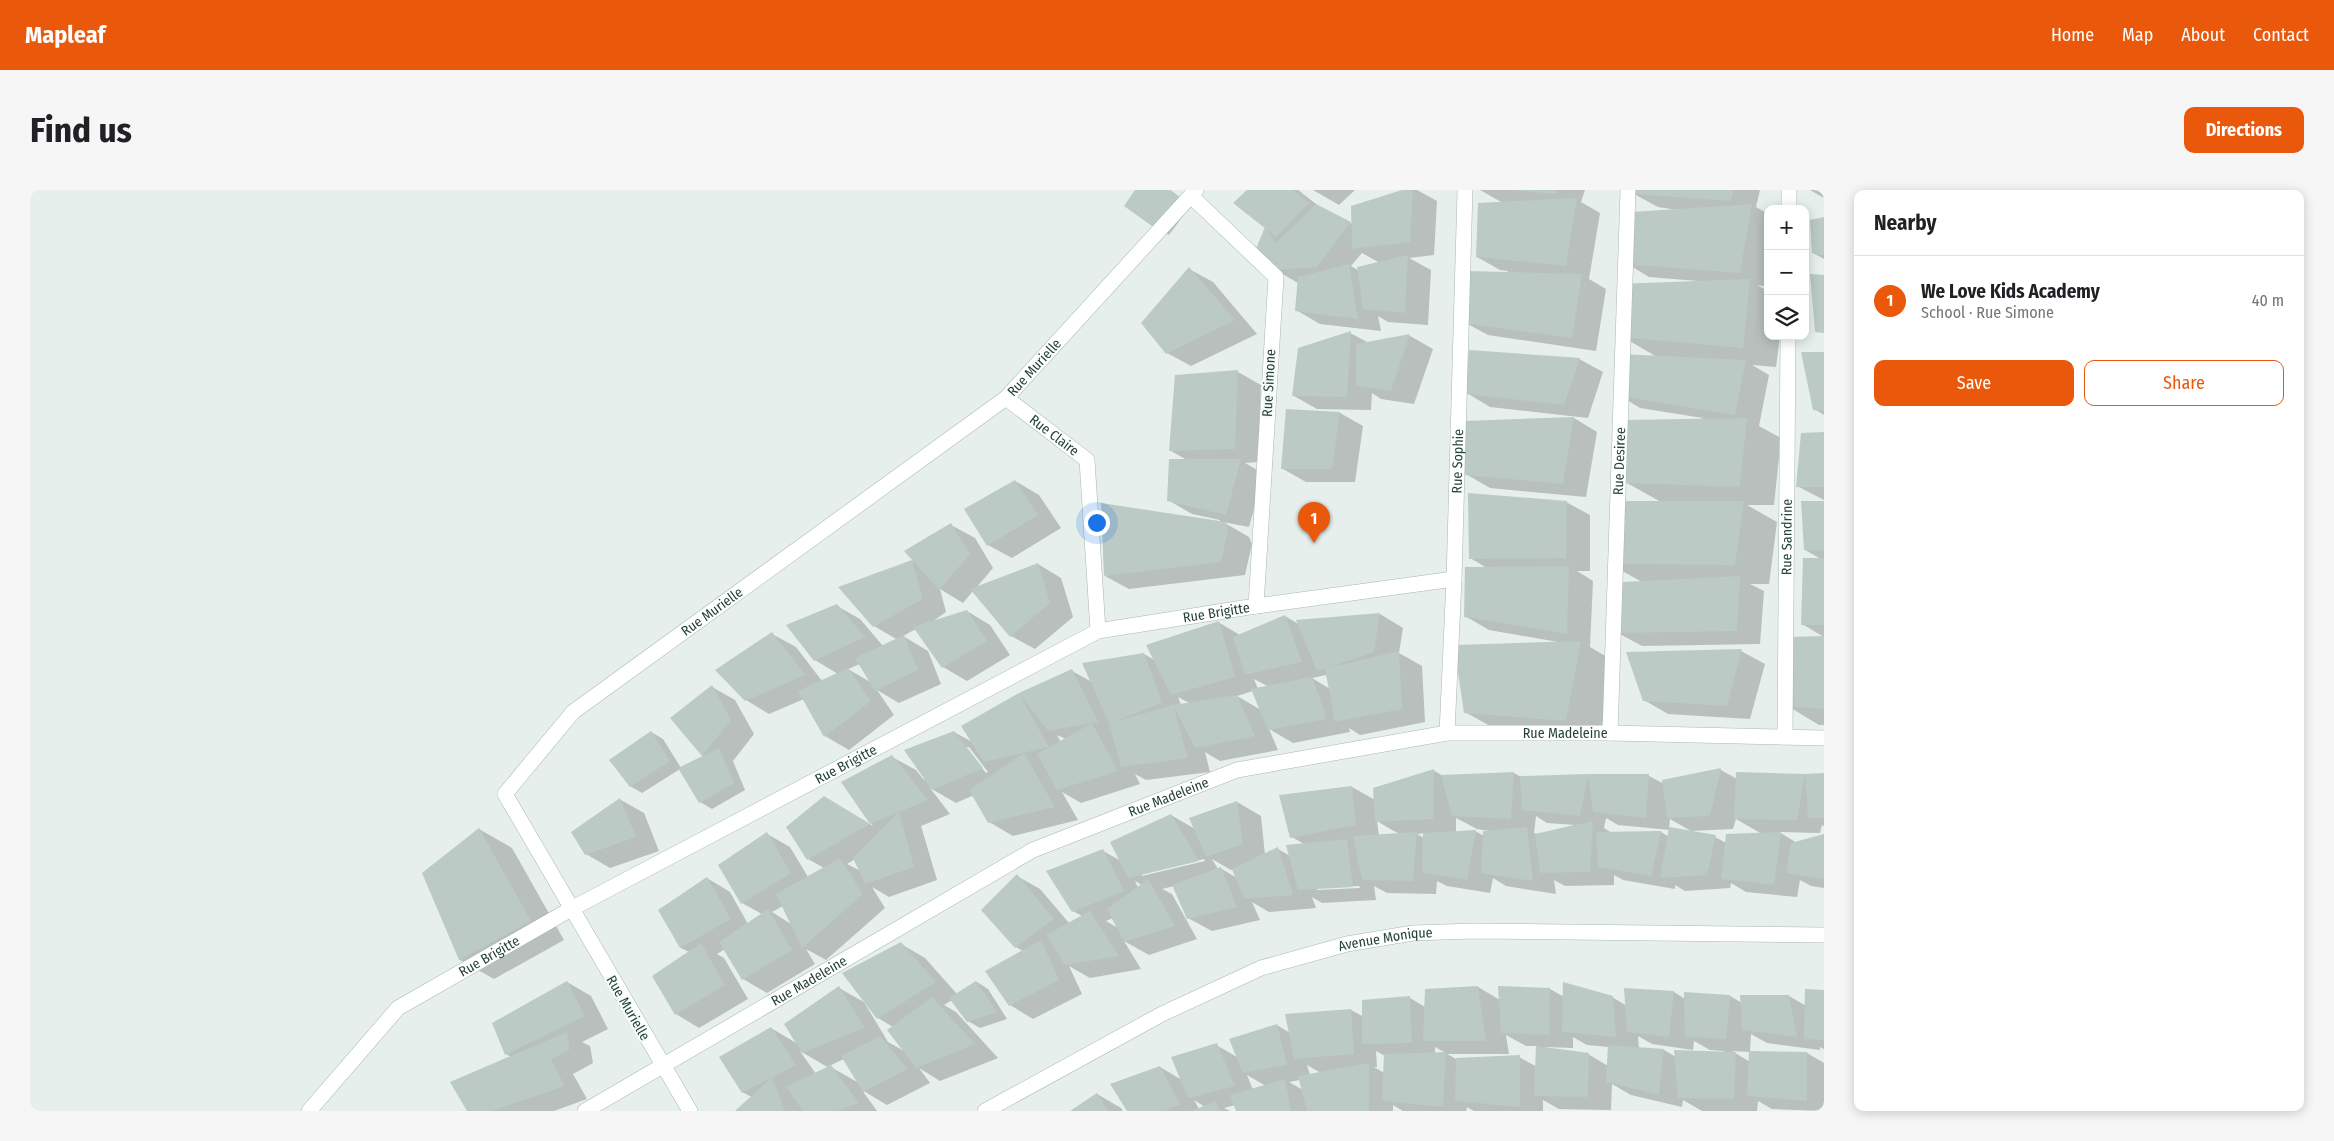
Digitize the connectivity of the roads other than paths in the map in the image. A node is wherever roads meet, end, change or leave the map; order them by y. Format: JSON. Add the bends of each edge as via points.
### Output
{"nodes":[{"id":1,"x":1465,"y":190,"type":"edge"},
{"id":2,"x":1628,"y":190,"type":"edge"},
{"id":3,"x":1789,"y":190,"type":"edge"},
{"id":4,"x":1194,"y":193,"type":"edge"},
{"id":5,"x":1789,"y":205,"type":"edge"},
{"id":6,"x":1788,"y":340,"type":"edge"},
{"id":7,"x":1006,"y":398,"type":"junction"},
{"id":8,"x":1454,"y":579,"type":"junction"},
{"id":9,"x":1256,"y":606,"type":"junction"},
{"id":10,"x":1098,"y":632,"type":"junction"},
{"id":11,"x":1447,"y":732,"type":"junction"},
{"id":12,"x":1610,"y":732,"type":"junction"},
{"id":13,"x":1785,"y":737,"type":"junction"},
{"id":14,"x":1824,"y":738,"type":"edge"},
{"id":15,"x":571,"y":909,"type":"junction"},
{"id":16,"x":1824,"y":934,"type":"edge"},
{"id":17,"x":663,"y":1067,"type":"junction"},
{"id":18,"x":309,"y":1111,"type":"edge"},
{"id":19,"x":585,"y":1111,"type":"edge"},
{"id":20,"x":690,"y":1111,"type":"edge"},
{"id":21,"x":985,"y":1111,"type":"edge"}],
"edges":[{"from":1,"to":8,"type":"street","name":"Rue Sophie"},
{"from":2,"to":12,"type":"street","name":"Rue Desiree"},
{"from":3,"to":5,"type":"street"},
{"from":4,"to":7,"type":"street","name":"Rue Murielle"},
{"from":4,"to":9,"type":"street","name":"Rue Simone","via":[[1276,277]]},
{"from":6,"to":13,"type":"street","name":"Rue Sandrine"},
{"from":7,"to":10,"type":"street","name":"Rue Claire","via":[[1086,460]]},
{"from":7,"to":15,"type":"street","name":"Rue Murielle","via":[[572,712],[505,794]]},
{"from":8,"to":9,"type":"street","name":"Rue Brigitte"},
{"from":8,"to":11,"type":"street","name":"Rue Sophie"},
{"from":9,"to":10,"type":"street","name":"Rue Brigitte"},
{"from":10,"to":15,"type":"street","name":"Rue Brigitte"},
{"from":11,"to":12,"type":"street","name":"Rue Madeleine"},
{"from":11,"to":17,"type":"street","name":"Rue Madeleine","via":[[1237,770],[1033,850]]},
{"from":12,"to":13,"type":"street","name":"Rue Madeleine"},
{"from":13,"to":14,"type":"street","name":"Rue Madeleine"},
{"from":15,"to":17,"type":"street","name":"Rue Murielle"},
{"from":15,"to":18,"type":"street","name":"Rue Brigitte","via":[[398,1008]]},
{"from":16,"to":21,"type":"street","name":"Avenue Monique","via":[[1474,930],[1413,933],[1347,944],[1261,968],[1162,1014]]},
{"from":17,"to":19,"type":"street","name":"Rue Madeleine"},
{"from":17,"to":20,"type":"street","name":"Rue Murielle"}]}
